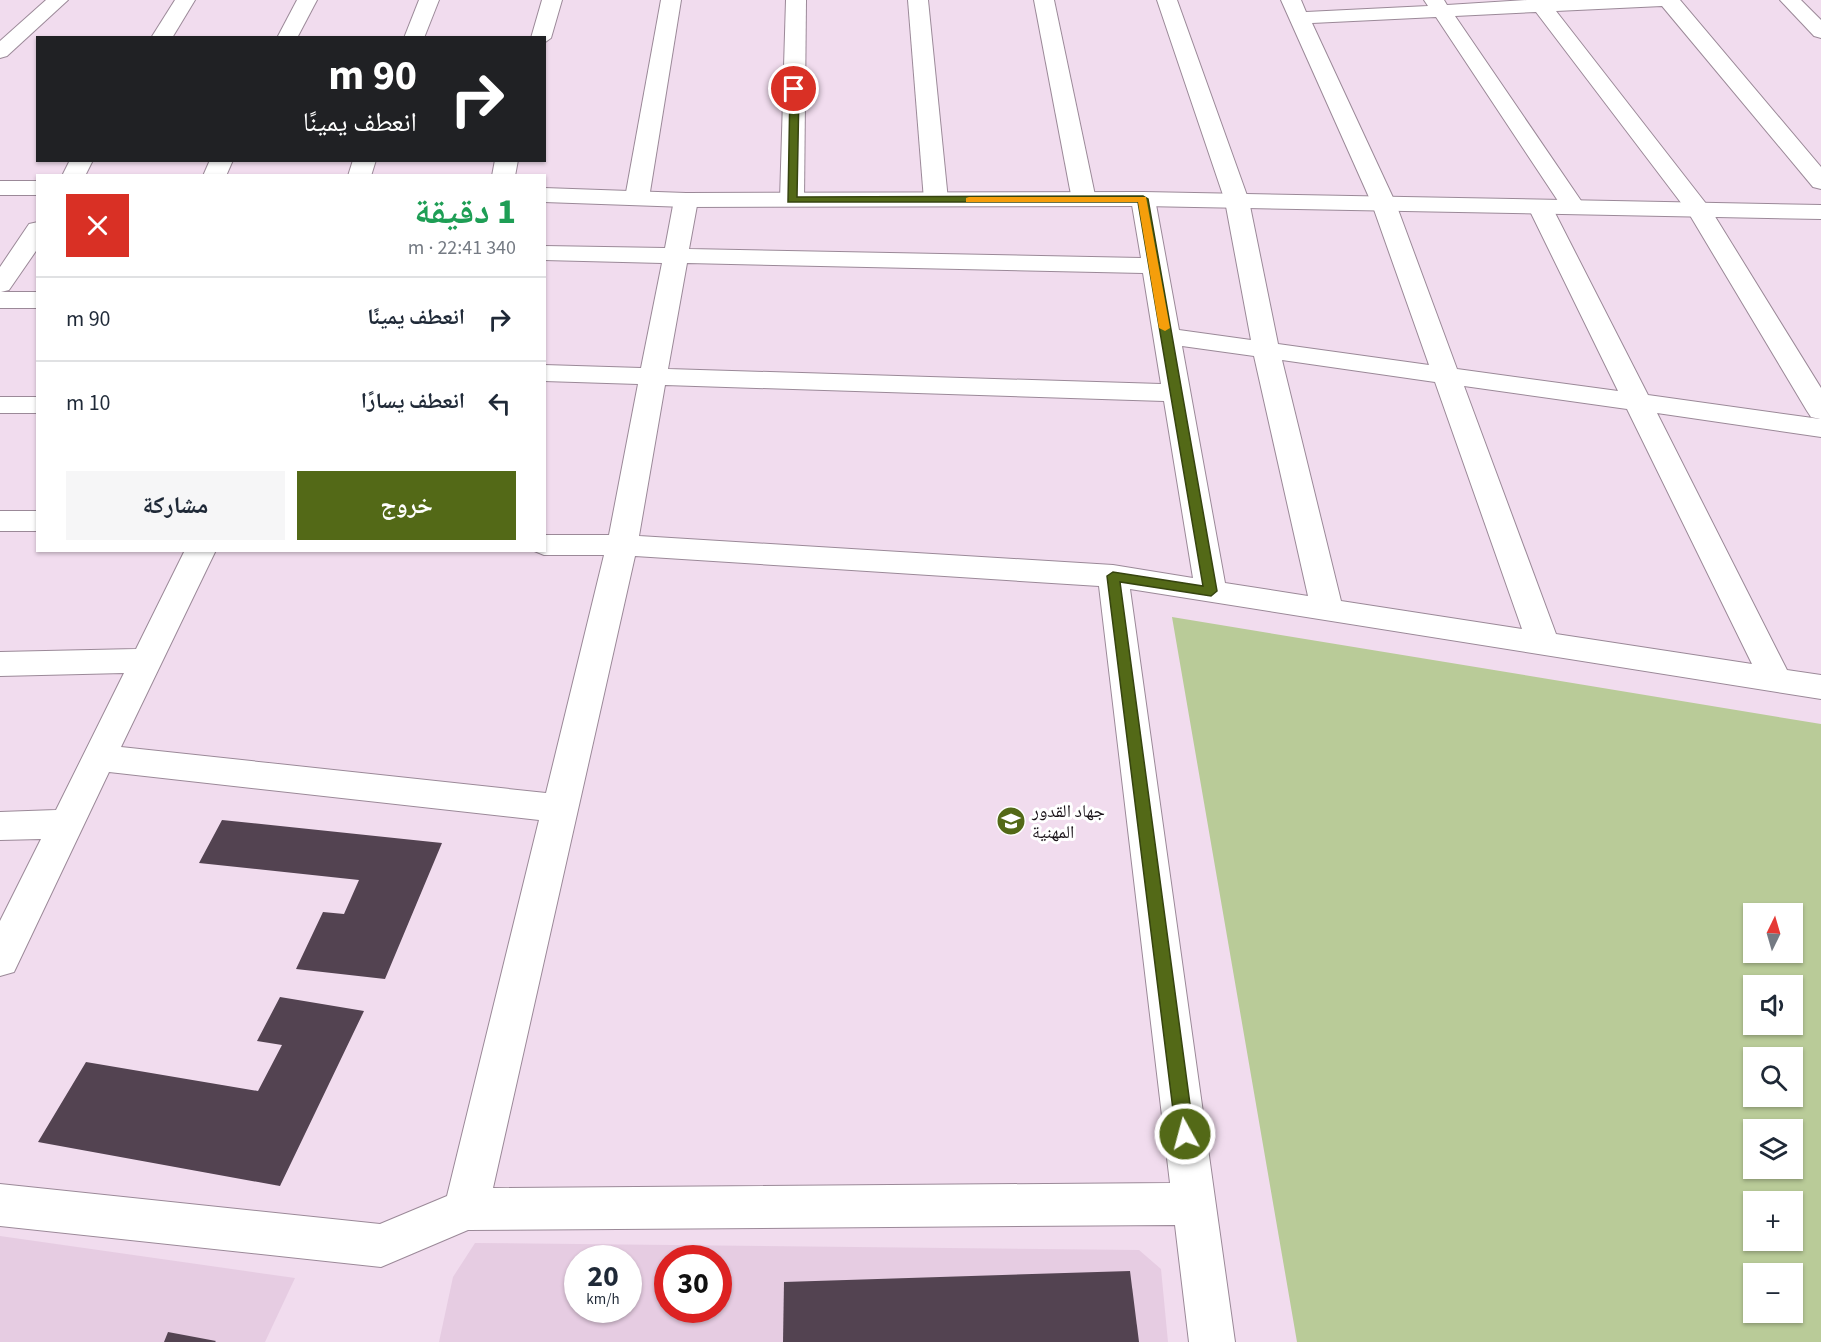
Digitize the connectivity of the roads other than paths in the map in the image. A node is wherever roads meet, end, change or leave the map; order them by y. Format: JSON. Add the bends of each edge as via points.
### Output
{"nodes":[{"id":1,"x":58,"y":0,"type":"edge"},
{"id":2,"x":185,"y":0,"type":"edge"},
{"id":3,"x":307,"y":0,"type":"edge"},
{"id":4,"x":429,"y":0,"type":"edge"},
{"id":5,"x":552,"y":0,"type":"edge"},
{"id":6,"x":671,"y":0,"type":"edge"},
{"id":7,"x":796,"y":0,"type":"edge"},
{"id":8,"x":918,"y":0,"type":"edge"},
{"id":9,"x":1044,"y":0,"type":"edge"},
{"id":10,"x":1167,"y":0,"type":"edge"},
{"id":11,"x":1668,"y":0,"type":"edge"},
{"id":12,"x":1790,"y":0,"type":"edge"},
{"id":13,"x":1539,"y":3,"type":"edge"},
{"id":14,"x":1438,"y":5,"type":"edge"},
{"id":15,"x":1295,"y":9,"type":"edge"},
{"id":16,"x":1821,"y":32,"type":"edge"},
{"id":17,"x":162,"y":36,"type":"edge"},
{"id":18,"x":288,"y":36,"type":"edge"},
{"id":19,"x":415,"y":36,"type":"edge"},
{"id":20,"x":542,"y":36,"type":"edge"},
{"id":21,"x":0,"y":52,"type":"edge"},
{"id":22,"x":1821,"y":182,"type":"edge"},
{"id":23,"x":0,"y":188,"type":"edge"},
{"id":24,"x":36,"y":188,"type":"edge"},
{"id":25,"x":546,"y":195,"type":"edge"},
{"id":26,"x":637,"y":198,"type":"junction"},
{"id":27,"x":1143,"y":199,"type":"junction"},
{"id":28,"x":686,"y":200,"type":"junction"},
{"id":29,"x":792,"y":200,"type":"junction"},
{"id":30,"x":936,"y":200,"type":"junction"},
{"id":31,"x":1084,"y":200,"type":"junction"},
{"id":32,"x":1237,"y":201,"type":"junction"},
{"id":33,"x":1384,"y":204,"type":"junction"},
{"id":34,"x":1540,"y":207,"type":"junction"},
{"id":35,"x":1574,"y":207,"type":"junction"},
{"id":36,"x":1699,"y":210,"type":"junction"},
{"id":37,"x":1821,"y":212,"type":"edge"},
{"id":38,"x":36,"y":232,"type":"edge"},
{"id":39,"x":546,"y":253,"type":"edge"},
{"id":40,"x":674,"y":256,"type":"junction"},
{"id":41,"x":1154,"y":266,"type":"junction"},
{"id":42,"x":0,"y":285,"type":"edge"},
{"id":43,"x":0,"y":300,"type":"edge"},
{"id":44,"x":36,"y":300,"type":"edge"},
{"id":45,"x":1166,"y":336,"type":"junction"},
{"id":46,"x":1266,"y":350,"type":"junction"},
{"id":47,"x":546,"y":373,"type":"edge"},
{"id":48,"x":1444,"y":375,"type":"junction"},
{"id":49,"x":654,"y":376,"type":"junction"},
{"id":50,"x":1176,"y":393,"type":"junction"},
{"id":51,"x":1636,"y":402,"type":"junction"},
{"id":52,"x":0,"y":405,"type":"edge"},
{"id":53,"x":36,"y":405,"type":"edge"},
{"id":54,"x":1821,"y":411,"type":"edge"},
{"id":55,"x":1821,"y":428,"type":"edge"},
{"id":56,"x":0,"y":521,"type":"edge"},
{"id":57,"x":36,"y":521,"type":"edge"},
{"id":58,"x":546,"y":545,"type":"edge"},
{"id":59,"x":622,"y":545,"type":"junction"},
{"id":60,"x":200,"y":552,"type":"edge"},
{"id":61,"x":1113,"y":576,"type":"junction"},
{"id":62,"x":1211,"y":591,"type":"junction"},
{"id":63,"x":1327,"y":610,"type":"junction"},
{"id":64,"x":1543,"y":644,"type":"junction"},
{"id":65,"x":145,"y":661,"type":"junction"},
{"id":66,"x":0,"y":664,"type":"edge"},
{"id":67,"x":1776,"y":680,"type":"junction"},
{"id":68,"x":1821,"y":687,"type":"edge"},
{"id":69,"x":98,"y":758,"type":"junction"},
{"id":70,"x":561,"y":809,"type":"junction"},
{"id":71,"x":66,"y":824,"type":"junction"},
{"id":72,"x":0,"y":826,"type":"edge"},
{"id":73,"x":0,"y":960,"type":"edge"},
{"id":74,"x":1194,"y":1204,"type":"junction"},
{"id":75,"x":0,"y":1205,"type":"edge"},
{"id":76,"x":466,"y":1209,"type":"junction"},
{"id":77,"x":1212,"y":1342,"type":"edge"}],
"edges":[{"from":1,"to":21,"type":"street"},
{"from":2,"to":17,"type":"street"},
{"from":3,"to":18,"type":"street"},
{"from":4,"to":19,"type":"street"},
{"from":5,"to":20,"type":"street"},
{"from":6,"to":26,"type":"street"},
{"from":7,"to":29,"type":"street"},
{"from":8,"to":30,"type":"street"},
{"from":9,"to":31,"type":"street"},
{"from":10,"to":32,"type":"street"},
{"from":11,"to":13,"type":"street"},
{"from":11,"to":22,"type":"street"},
{"from":12,"to":16,"type":"street"},
{"from":13,"to":14,"type":"street"},
{"from":13,"to":36,"type":"street"},
{"from":14,"to":15,"type":"street"},
{"from":14,"to":35,"type":"street"},
{"from":15,"to":33,"type":"street"},
{"from":23,"to":24,"type":"street"},
{"from":25,"to":26,"type":"street"},
{"from":26,"to":28,"type":"street"},
{"from":27,"to":31,"type":"street"},
{"from":27,"to":32,"type":"street"},
{"from":27,"to":41,"type":"street"},
{"from":28,"to":29,"type":"street"},
{"from":28,"to":40,"type":"street"},
{"from":29,"to":30,"type":"street"},
{"from":30,"to":31,"type":"street"},
{"from":32,"to":33,"type":"street"},
{"from":32,"to":46,"type":"street"},
{"from":33,"to":34,"type":"street"},
{"from":33,"to":48,"type":"street"},
{"from":34,"to":35,"type":"street"},
{"from":34,"to":51,"type":"street"},
{"from":35,"to":36,"type":"street"},
{"from":36,"to":37,"type":"street"},
{"from":36,"to":54,"type":"street"},
{"from":38,"to":42,"type":"street"},
{"from":39,"to":40,"type":"street"},
{"from":40,"to":41,"type":"street"},
{"from":40,"to":49,"type":"street"},
{"from":41,"to":45,"type":"street"},
{"from":43,"to":44,"type":"street"},
{"from":45,"to":46,"type":"street"},
{"from":45,"to":50,"type":"street"},
{"from":46,"to":48,"type":"street"},
{"from":46,"to":63,"type":"street"},
{"from":47,"to":49,"type":"street"},
{"from":48,"to":51,"type":"street"},
{"from":48,"to":64,"type":"street"},
{"from":49,"to":50,"type":"street"},
{"from":49,"to":59,"type":"street"},
{"from":50,"to":62,"type":"street"},
{"from":51,"to":55,"type":"street"},
{"from":51,"to":67,"type":"street"},
{"from":52,"to":53,"type":"street"},
{"from":56,"to":57,"type":"street"},
{"from":58,"to":59,"type":"street"},
{"from":59,"to":61,"type":"street"},
{"from":59,"to":70,"type":"street"},
{"from":60,"to":65,"type":"street"},
{"from":61,"to":62,"type":"street"},
{"from":61,"to":74,"type":"street"},
{"from":62,"to":63,"type":"street"},
{"from":63,"to":64,"type":"street"},
{"from":64,"to":67,"type":"street"},
{"from":65,"to":66,"type":"street"},
{"from":65,"to":69,"type":"street"},
{"from":67,"to":68,"type":"street"},
{"from":69,"to":70,"type":"street"},
{"from":69,"to":71,"type":"street"},
{"from":70,"to":76,"type":"street"},
{"from":71,"to":72,"type":"street"},
{"from":71,"to":73,"type":"street"},
{"from":74,"to":76,"type":"street"},
{"from":74,"to":77,"type":"street"},
{"from":75,"to":76,"type":"street","via":[[381,1246]]}]}
